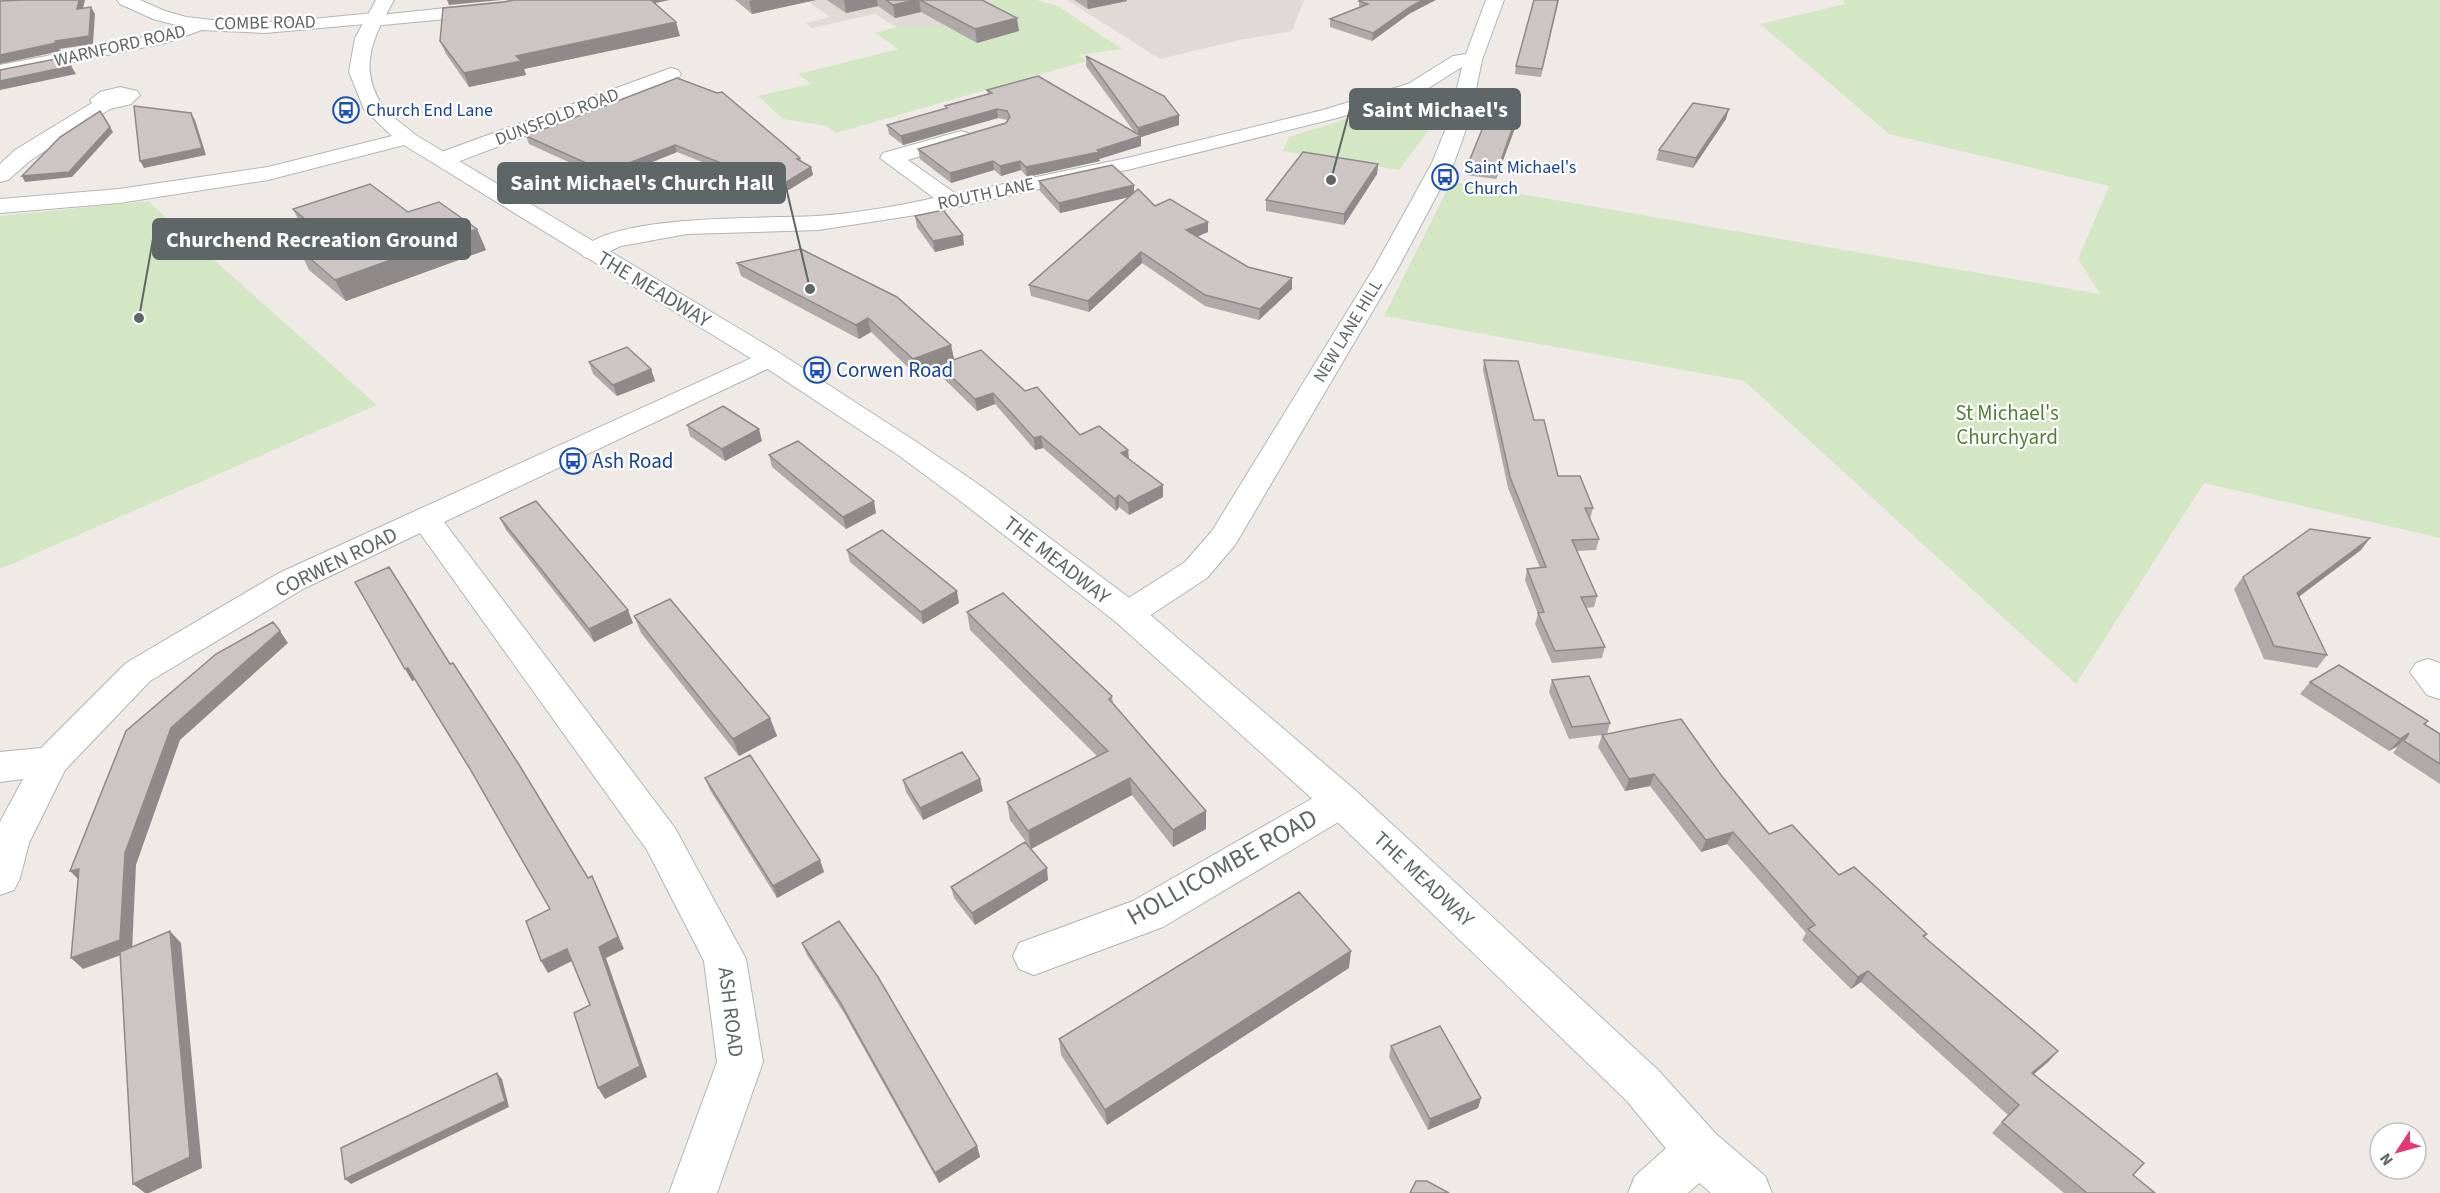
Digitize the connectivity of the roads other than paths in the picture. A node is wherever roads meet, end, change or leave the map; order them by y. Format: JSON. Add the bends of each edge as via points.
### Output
{"nodes":[{"id":1,"x":126,"y":0,"type":"edge"},
{"id":2,"x":546,"y":0,"type":"edge"},
{"id":3,"x":1495,"y":0,"type":"edge"},
{"id":4,"x":377,"y":13,"type":"edge"},
{"id":5,"x":204,"y":24,"type":"junction"},
{"id":6,"x":1473,"y":60,"type":"junction"},
{"id":7,"x":0,"y":71,"type":"edge"},
{"id":8,"x":671,"y":74,"type":"dead end"},
{"id":9,"x":1415,"y":88,"type":"junction"},
{"id":10,"x":1465,"y":95,"type":"junction"},
{"id":11,"x":105,"y":103,"type":"dead end"},
{"id":12,"x":977,"y":132,"type":"edge"},
{"id":13,"x":407,"y":138,"type":"junction"},
{"id":14,"x":444,"y":159,"type":"junction"},
{"id":15,"x":0,"y":175,"type":"edge"},
{"id":16,"x":952,"y":201,"type":"junction"},
{"id":17,"x":0,"y":206,"type":"edge"},
{"id":18,"x":592,"y":252,"type":"junction"},
{"id":19,"x":769,"y":358,"type":"junction"},
{"id":20,"x":426,"y":519,"type":"junction"},
{"id":21,"x":1128,"y":614,"type":"junction"},
{"id":22,"x":51,"y":761,"type":"junction"},
{"id":23,"x":0,"y":767,"type":"edge"},
{"id":24,"x":1341,"y":801,"type":"junction"},
{"id":25,"x":0,"y":878,"type":"edge"},
{"id":26,"x":1034,"y":956,"type":"dead end"},
{"id":27,"x":1699,"y":1151,"type":"junction"},
{"id":28,"x":693,"y":1193,"type":"edge"},
{"id":29,"x":1652,"y":1193,"type":"edge"},
{"id":30,"x":1748,"y":1193,"type":"edge"}],
"edges":[{"from":1,"to":5,"type":"street","name":"COMBE ROAD","via":[[160,15]]},
{"from":2,"to":4,"type":"street","name":"COMBE ROAD","via":[[509,8]]},
{"from":3,"to":6,"type":"street","name":"NEW LANE HILL"},
{"from":4,"to":5,"type":"street","name":"COMBE ROAD","via":[[284,26]]},
{"from":4,"to":13,"type":"street","name":"THE MEADWAY","via":[[364,38],[359,72],[374,109]]},
{"from":5,"to":7,"type":"street","name":"WARNFORD ROAD","via":[[165,38]]},
{"from":6,"to":9,"type":"street","name":"ROUTH LANE","via":[[1460,60]]},
{"from":6,"to":10,"type":"street","name":"NEW LANE HILL"},
{"from":8,"to":14,"type":"street","name":"DUNSFOLD ROAD"},
{"from":9,"to":10,"type":"street"},
{"from":9,"to":16,"type":"street","name":"ROUTH LANE","via":[[1330,114],[1127,164]]},
{"from":10,"to":21,"type":"street","name":"NEW LANE HILL","via":[[1454,135],[1427,194],[1224,538],[1196,570]]},
{"from":11,"to":15,"type":"street","via":[[23,155]]},
{"from":12,"to":16,"type":"street","via":[[891,158]]},
{"from":13,"to":14,"type":"street","name":"THE MEADWAY"},
{"from":13,"to":17,"type":"street","via":[[268,173],[119,196]]},
{"from":14,"to":18,"type":"street","name":"THE MEADWAY"},
{"from":16,"to":18,"type":"street","name":"ROUTH LANE","via":[[818,223],[687,227],[614,240]]},
{"from":18,"to":19,"type":"street","name":"THE MEADWAY"},
{"from":19,"to":20,"type":"street","name":"CORWEN ROAD"},
{"from":19,"to":21,"type":"street","name":"THE MEADWAY","via":[[962,487]]},
{"from":20,"to":22,"type":"street","name":"CORWEN ROAD","via":[[291,581],[138,672]]},
{"from":20,"to":28,"type":"street","name":"ASH ROAD","via":[[661,839],[725,958],[740,1062]]},
{"from":21,"to":24,"type":"street","name":"THE MEADWAY"},
{"from":22,"to":23,"type":"street"},
{"from":22,"to":25,"type":"street","name":"CORWEN ROAD","via":[[9,843]]},
{"from":24,"to":26,"type":"street","name":"HOLLICOMBE ROAD","via":[[1148,914]]},
{"from":24,"to":27,"type":"street","name":"THE MEADWAY","via":[[1642,1085]]},
{"from":27,"to":29,"type":"street"},
{"from":27,"to":30,"type":"street","name":"THE MEADWAY"}]}
